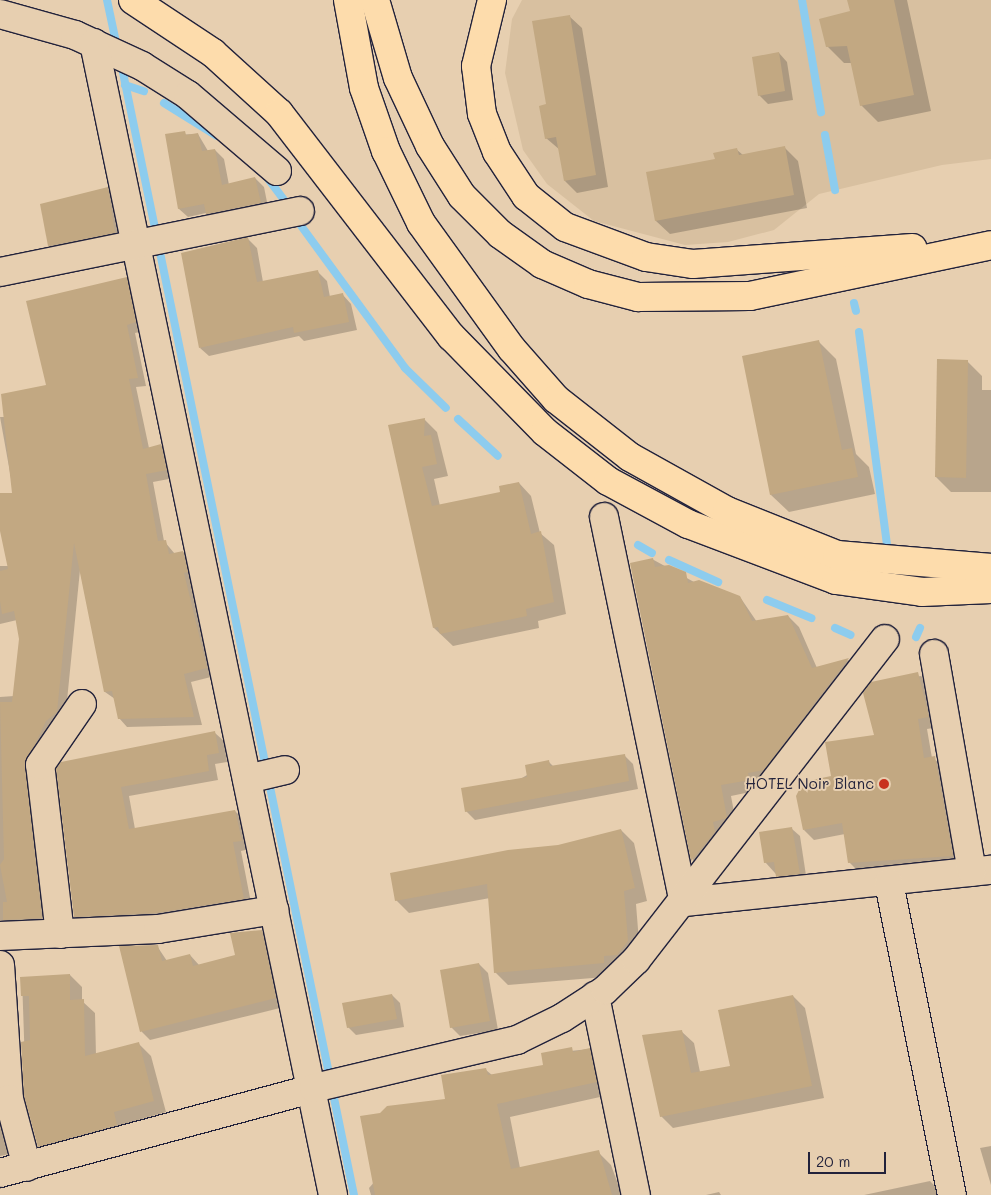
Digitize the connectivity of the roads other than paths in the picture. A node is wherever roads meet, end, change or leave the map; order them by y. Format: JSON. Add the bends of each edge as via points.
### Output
{"nodes":[{"id":1,"x":133,"y":0,"type":"edge"},
{"id":2,"x":348,"y":0,"type":"edge"},
{"id":3,"x":375,"y":0,"type":"edge"},
{"id":4,"x":492,"y":0,"type":"edge"},
{"id":5,"x":0,"y":14,"type":"edge"},
{"id":6,"x":97,"y":45,"type":"junction"},
{"id":7,"x":277,"y":171,"type":"dead end"},
{"id":8,"x":300,"y":212,"type":"dead end"},
{"id":9,"x":991,"y":243,"type":"edge"},
{"id":10,"x":140,"y":245,"type":"junction"},
{"id":11,"x":0,"y":272,"type":"edge"},
{"id":12,"x":604,"y":517,"type":"dead end"},
{"id":13,"x":991,"y":568,"type":"edge"},
{"id":14,"x":991,"y":589,"type":"edge"},
{"id":15,"x":885,"y":639,"type":"dead end"},
{"id":16,"x":934,"y":654,"type":"dead end"},
{"id":17,"x":82,"y":704,"type":"dead end"},
{"id":18,"x":284,"y":770,"type":"dead end"},
{"id":19,"x":250,"y":778,"type":"junction"},
{"id":20,"x":981,"y":871,"type":"edge"},
{"id":21,"x":889,"y":883,"type":"junction"},
{"id":22,"x":684,"y":902,"type":"junction"},
{"id":23,"x":274,"y":910,"type":"junction"},
{"id":24,"x":60,"y":934,"type":"junction"},
{"id":25,"x":0,"y":936,"type":"edge"},
{"id":26,"x":0,"y":965,"type":"edge"},
{"id":27,"x":595,"y":996,"type":"junction"},
{"id":28,"x":313,"y":1089,"type":"junction"},
{"id":29,"x":27,"y":1166,"type":"junction"},
{"id":30,"x":0,"y":1173,"type":"edge"},
{"id":31,"x":334,"y":1195,"type":"edge"},
{"id":32,"x":636,"y":1195,"type":"edge"},
{"id":33,"x":952,"y":1195,"type":"edge"}],
"edges":[{"from":1,"to":14,"type":"highway","via":[[213,53],[279,113],[451,336],[544,432],[608,481],[688,524],[836,580],[922,592]]},
{"from":2,"to":13,"type":"highway","via":[[364,88],[386,150],[421,223],[512,349],[556,399],[630,457],[727,511],[837,555]]},
{"from":3,"to":9,"type":"highway","via":[[398,78],[430,146],[462,196],[500,234],[542,264],[588,284],[638,297],[750,296]]},
{"from":4,"to":9,"type":"highway","via":[[476,66],[482,114],[497,152],[526,196],[565,227],[646,257],[693,264]]},
{"from":5,"to":6,"type":"street"},
{"from":6,"to":7,"type":"street","via":[[137,64],[188,95]]},
{"from":6,"to":10,"type":"street"},
{"from":8,"to":10,"type":"street"},
{"from":10,"to":11,"type":"street"},
{"from":10,"to":19,"type":"street"},
{"from":12,"to":22,"type":"street"},
{"from":15,"to":22,"type":"street"},
{"from":16,"to":20,"type":"street"},
{"from":17,"to":24,"type":"street","via":[[40,765]]},
{"from":18,"to":19,"type":"street"},
{"from":19,"to":23,"type":"street"},
{"from":20,"to":21,"type":"street"},
{"from":21,"to":22,"type":"street"},
{"from":21,"to":33,"type":"street"},
{"from":22,"to":27,"type":"street","via":[[636,960]]},
{"from":23,"to":24,"type":"street","via":[[158,929]]},
{"from":23,"to":28,"type":"street"},
{"from":24,"to":25,"type":"street"},
{"from":26,"to":29,"type":"street","via":[[9,1099]]},
{"from":27,"to":28,"type":"street","via":[[517,1040]]},
{"from":27,"to":32,"type":"street"},
{"from":28,"to":29,"type":"street"},
{"from":28,"to":31,"type":"street"},
{"from":29,"to":30,"type":"street"}]}
